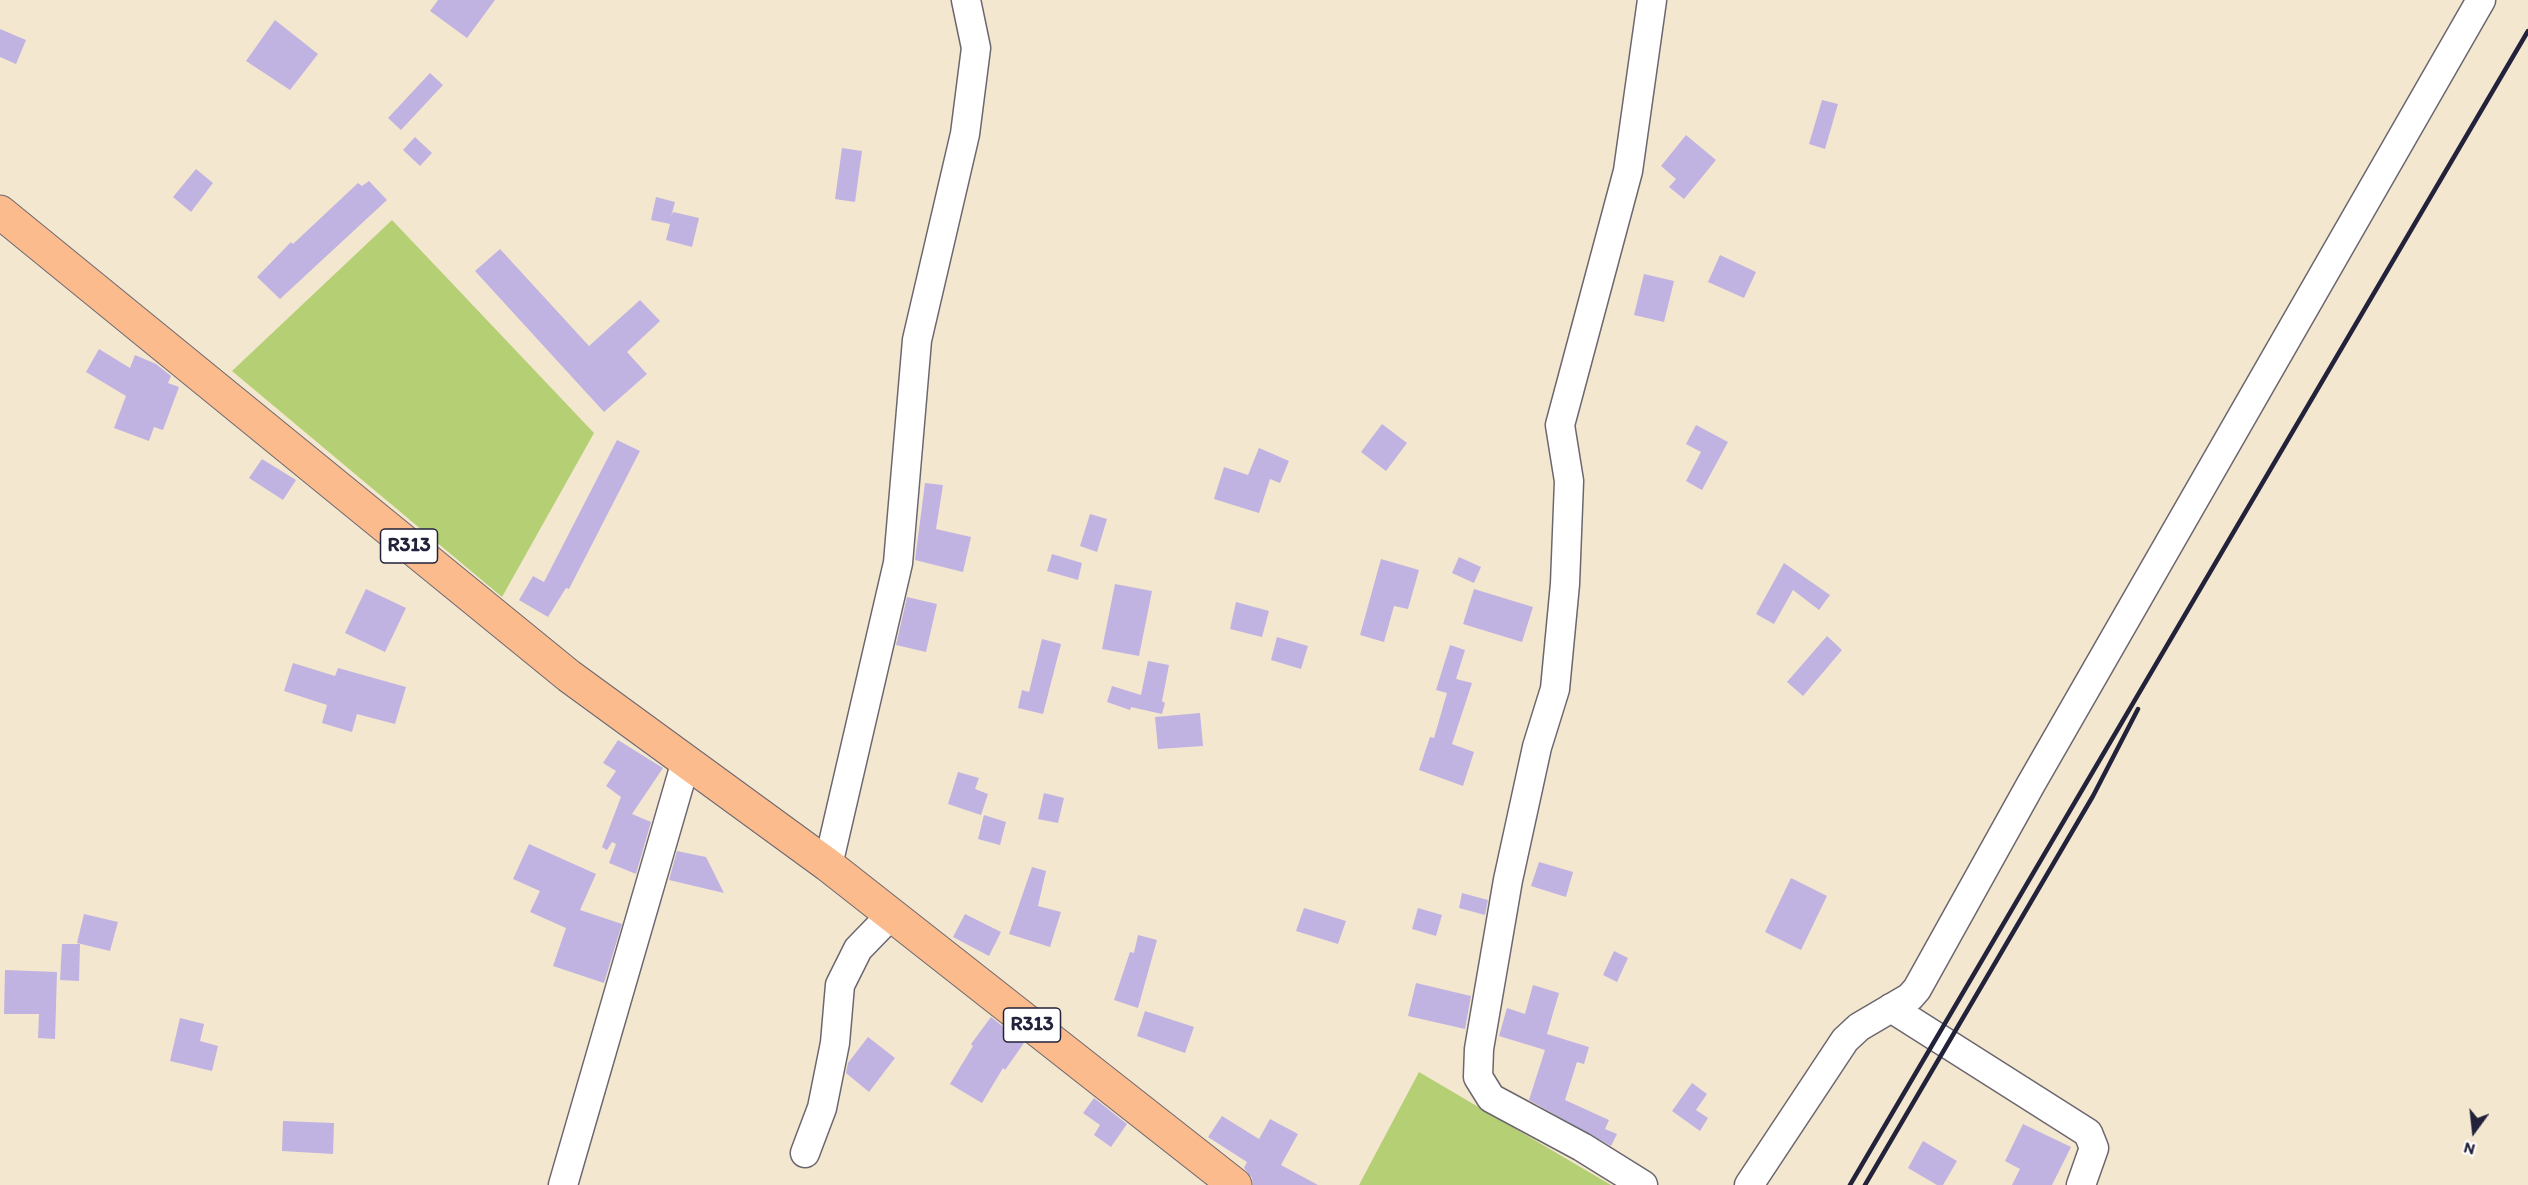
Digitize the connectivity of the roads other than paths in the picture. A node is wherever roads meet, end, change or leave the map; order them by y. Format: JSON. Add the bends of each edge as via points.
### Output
{"nodes":[{"id":1,"x":966,"y":0,"type":"edge"},
{"id":2,"x":1652,"y":0,"type":"edge"},
{"id":3,"x":2481,"y":0,"type":"edge"},
{"id":4,"x":0,"y":212,"type":"edge"},
{"id":5,"x":686,"y":761,"type":"junction"},
{"id":6,"x":828,"y":865,"type":"junction"},
{"id":7,"x":891,"y":915,"type":"junction"},
{"id":8,"x":1892,"y":1008,"type":"junction"},
{"id":9,"x":805,"y":1153,"type":"dead end"},
{"id":10,"x":564,"y":1185,"type":"edge"},
{"id":11,"x":1235,"y":1185,"type":"edge"},
{"id":12,"x":1643,"y":1185,"type":"edge"},
{"id":13,"x":1749,"y":1185,"type":"edge"},
{"id":14,"x":2081,"y":1185,"type":"edge"}],
"edges":[{"from":1,"to":6,"type":"street","via":[[976,48],[964,134],[917,340],[898,563]]},
{"from":2,"to":12,"type":"street","via":[[1628,171],[1560,425],[1569,480],[1555,689],[1537,747],[1508,880],[1479,1049],[1478,1077],[1491,1098]]},
{"from":3,"to":8,"type":"street","via":[[1917,989]]},
{"from":4,"to":5,"type":"main road","number":"R313","via":[[569,676]]},
{"from":5,"to":6,"type":"main road","number":"R313"},
{"from":5,"to":10,"type":"street"},
{"from":6,"to":7,"type":"main road","number":"R313"},
{"from":7,"to":9,"type":"street","via":[[858,949],[840,985],[835,1043],[822,1108]]},
{"from":7,"to":11,"type":"main road","number":"R313"},
{"from":8,"to":13,"type":"street","via":[[1845,1040]]},
{"from":8,"to":14,"type":"street","via":[[2088,1133],[2094,1148]]}]}
